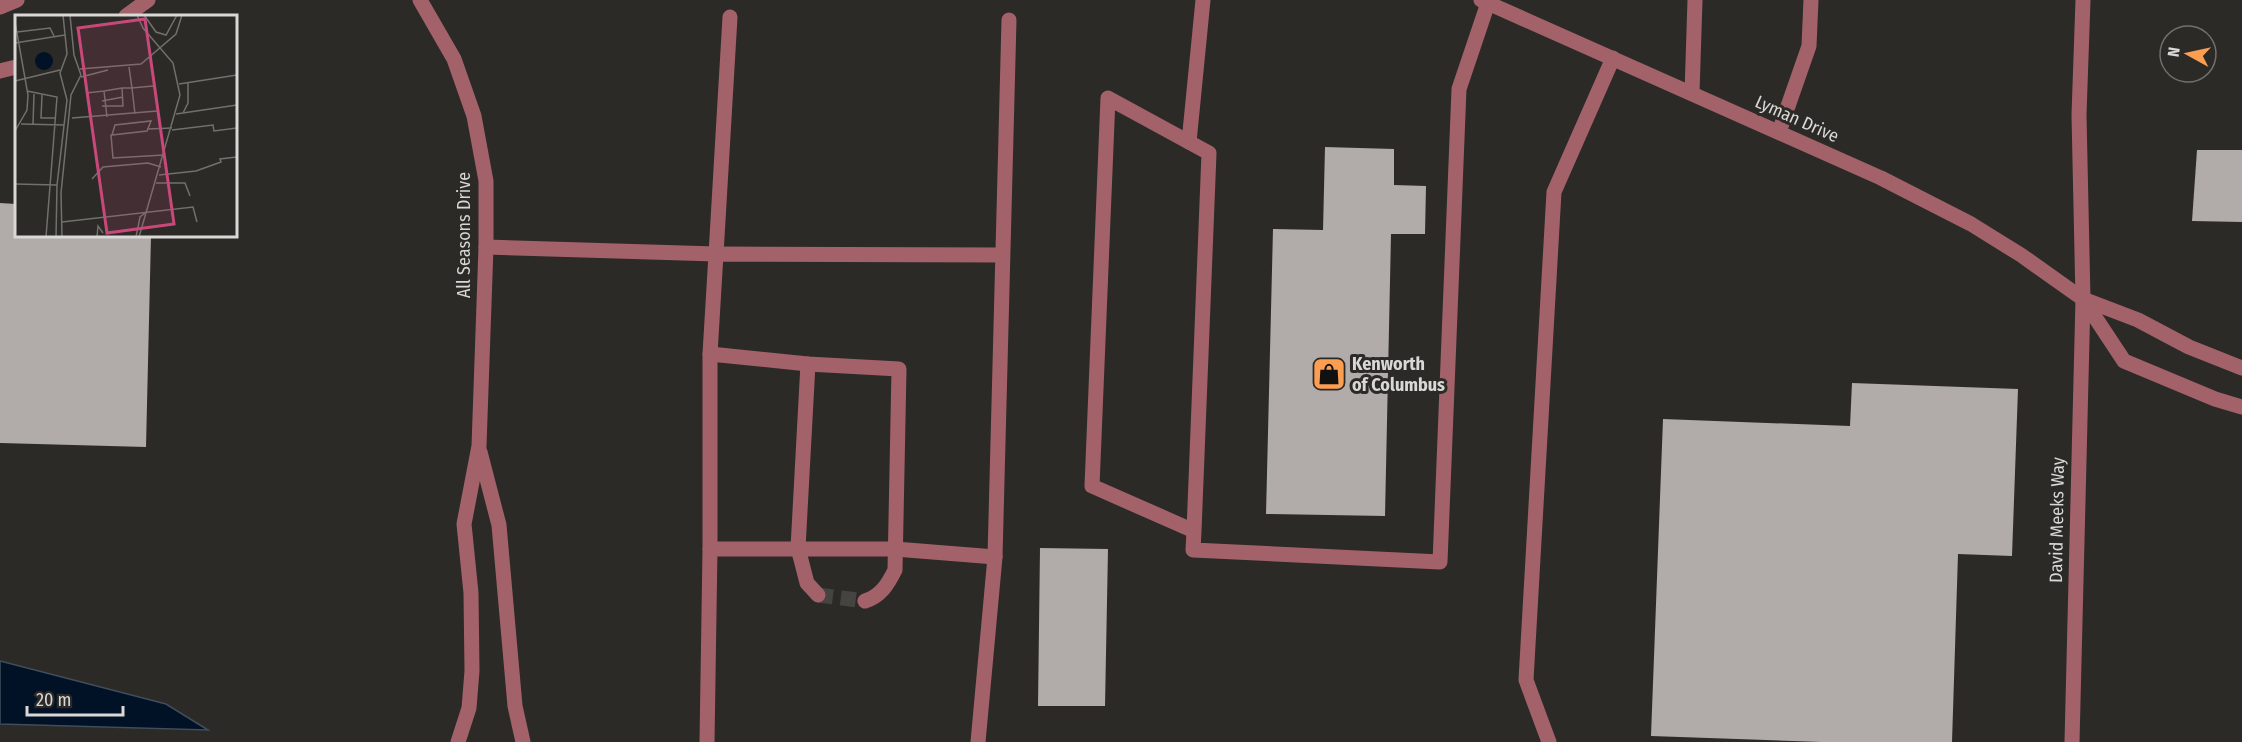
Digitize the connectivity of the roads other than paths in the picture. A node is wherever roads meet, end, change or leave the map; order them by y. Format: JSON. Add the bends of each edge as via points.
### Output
{"nodes":[{"id":1,"x":17,"y":0,"type":"edge"},
{"id":2,"x":148,"y":0,"type":"edge"},
{"id":3,"x":420,"y":0,"type":"edge"},
{"id":4,"x":1203,"y":0,"type":"edge"},
{"id":5,"x":1695,"y":0,"type":"edge"},
{"id":6,"x":1811,"y":0,"type":"edge"},
{"id":7,"x":2083,"y":0,"type":"edge"},
{"id":8,"x":1485,"y":1,"type":"edge"},
{"id":9,"x":0,"y":7,"type":"edge"},
{"id":10,"x":127,"y":15,"type":"edge"},
{"id":11,"x":730,"y":17,"type":"dead end"},
{"id":12,"x":1009,"y":20,"type":"dead end"},
{"id":13,"x":1612,"y":58,"type":"junction"},
{"id":14,"x":15,"y":67,"type":"edge"},
{"id":15,"x":0,"y":71,"type":"edge"},
{"id":16,"x":1692,"y":93,"type":"junction"},
{"id":17,"x":1779,"y":132,"type":"junction"},
{"id":18,"x":1190,"y":142,"type":"junction"},
{"id":19,"x":486,"y":247,"type":"junction"},
{"id":20,"x":716,"y":254,"type":"junction"},
{"id":21,"x":1002,"y":255,"type":"junction"},
{"id":22,"x":2083,"y":299,"type":"junction"},
{"id":23,"x":710,"y":354,"type":"junction"},
{"id":24,"x":808,"y":364,"type":"junction"},
{"id":25,"x":2242,"y":368,"type":"edge"},
{"id":26,"x":2242,"y":407,"type":"edge"},
{"id":27,"x":479,"y":446,"type":"junction"},
{"id":28,"x":1194,"y":531,"type":"junction"},
{"id":29,"x":798,"y":548,"type":"junction"},
{"id":30,"x":710,"y":549,"type":"junction"},
{"id":31,"x":895,"y":549,"type":"junction"},
{"id":32,"x":994,"y":557,"type":"junction"},
{"id":33,"x":818,"y":595,"type":"dead end"},
{"id":34,"x":865,"y":601,"type":"tunnel mouth"},
{"id":35,"x":458,"y":742,"type":"edge"},
{"id":36,"x":523,"y":742,"type":"edge"},
{"id":37,"x":707,"y":742,"type":"edge"},
{"id":38,"x":978,"y":742,"type":"edge"},
{"id":39,"x":1549,"y":742,"type":"edge"},
{"id":40,"x":2072,"y":742,"type":"edge"}],
"edges":[{"from":1,"to":9,"type":"street"},
{"from":2,"to":10,"type":"street"},
{"from":3,"to":19,"type":"street","name":"All Seasons Drive","via":[[454,59],[474,116],[486,181]]},
{"from":4,"to":18,"type":"street"},
{"from":5,"to":16,"type":"street"},
{"from":6,"to":17,"type":"street","via":[[1809,46]]},
{"from":7,"to":22,"type":"street","name":"David Meeks Way","via":[[2079,115]]},
{"from":8,"to":13,"type":"street","name":"Lyman Drive"},
{"from":8,"to":28,"type":"street","via":[[1459,89],[1440,562],[1193,550]]},
{"from":11,"to":20,"type":"street"},
{"from":12,"to":21,"type":"street"},
{"from":13,"to":16,"type":"street","name":"Lyman Drive"},
{"from":13,"to":39,"type":"street","via":[[1554,192],[1526,680]]},
{"from":14,"to":15,"type":"street"},
{"from":16,"to":17,"type":"street","name":"Lyman Drive"},
{"from":17,"to":22,"type":"street","name":"Lyman Drive","via":[[1971,224]]},
{"from":18,"to":28,"type":"street","via":[[1209,153]]},
{"from":18,"to":28,"type":"street","via":[[1108,98],[1092,486]]},
{"from":19,"to":20,"type":"street"},
{"from":19,"to":27,"type":"street","name":"All Seasons Drive"},
{"from":20,"to":21,"type":"street"},
{"from":20,"to":23,"type":"street"},
{"from":21,"to":32,"type":"street"},
{"from":22,"to":25,"type":"street","name":"Lyman Drive"},
{"from":22,"to":26,"type":"street","name":"Lyman Drive","via":[[2124,361]]},
{"from":22,"to":40,"type":"street","name":"David Meeks Way"},
{"from":23,"to":24,"type":"street"},
{"from":23,"to":30,"type":"street"},
{"from":24,"to":29,"type":"street"},
{"from":24,"to":31,"type":"street","via":[[899,369]]},
{"from":27,"to":35,"type":"street","name":"All Seasons Drive","via":[[464,524],[471,593],[471,680],[469,708]]},
{"from":27,"to":36,"type":"street","name":"All Seasons Drive","via":[[499,525],[515,706]]},
{"from":29,"to":30,"type":"street"},
{"from":29,"to":31,"type":"street"},
{"from":29,"to":33,"type":"street","via":[[807,584]]},
{"from":30,"to":37,"type":"street"},
{"from":31,"to":32,"type":"street"},
{"from":31,"to":34,"type":"street","via":[[895,570],[887,585],[875,598]]},
{"from":32,"to":38,"type":"street"}]}
